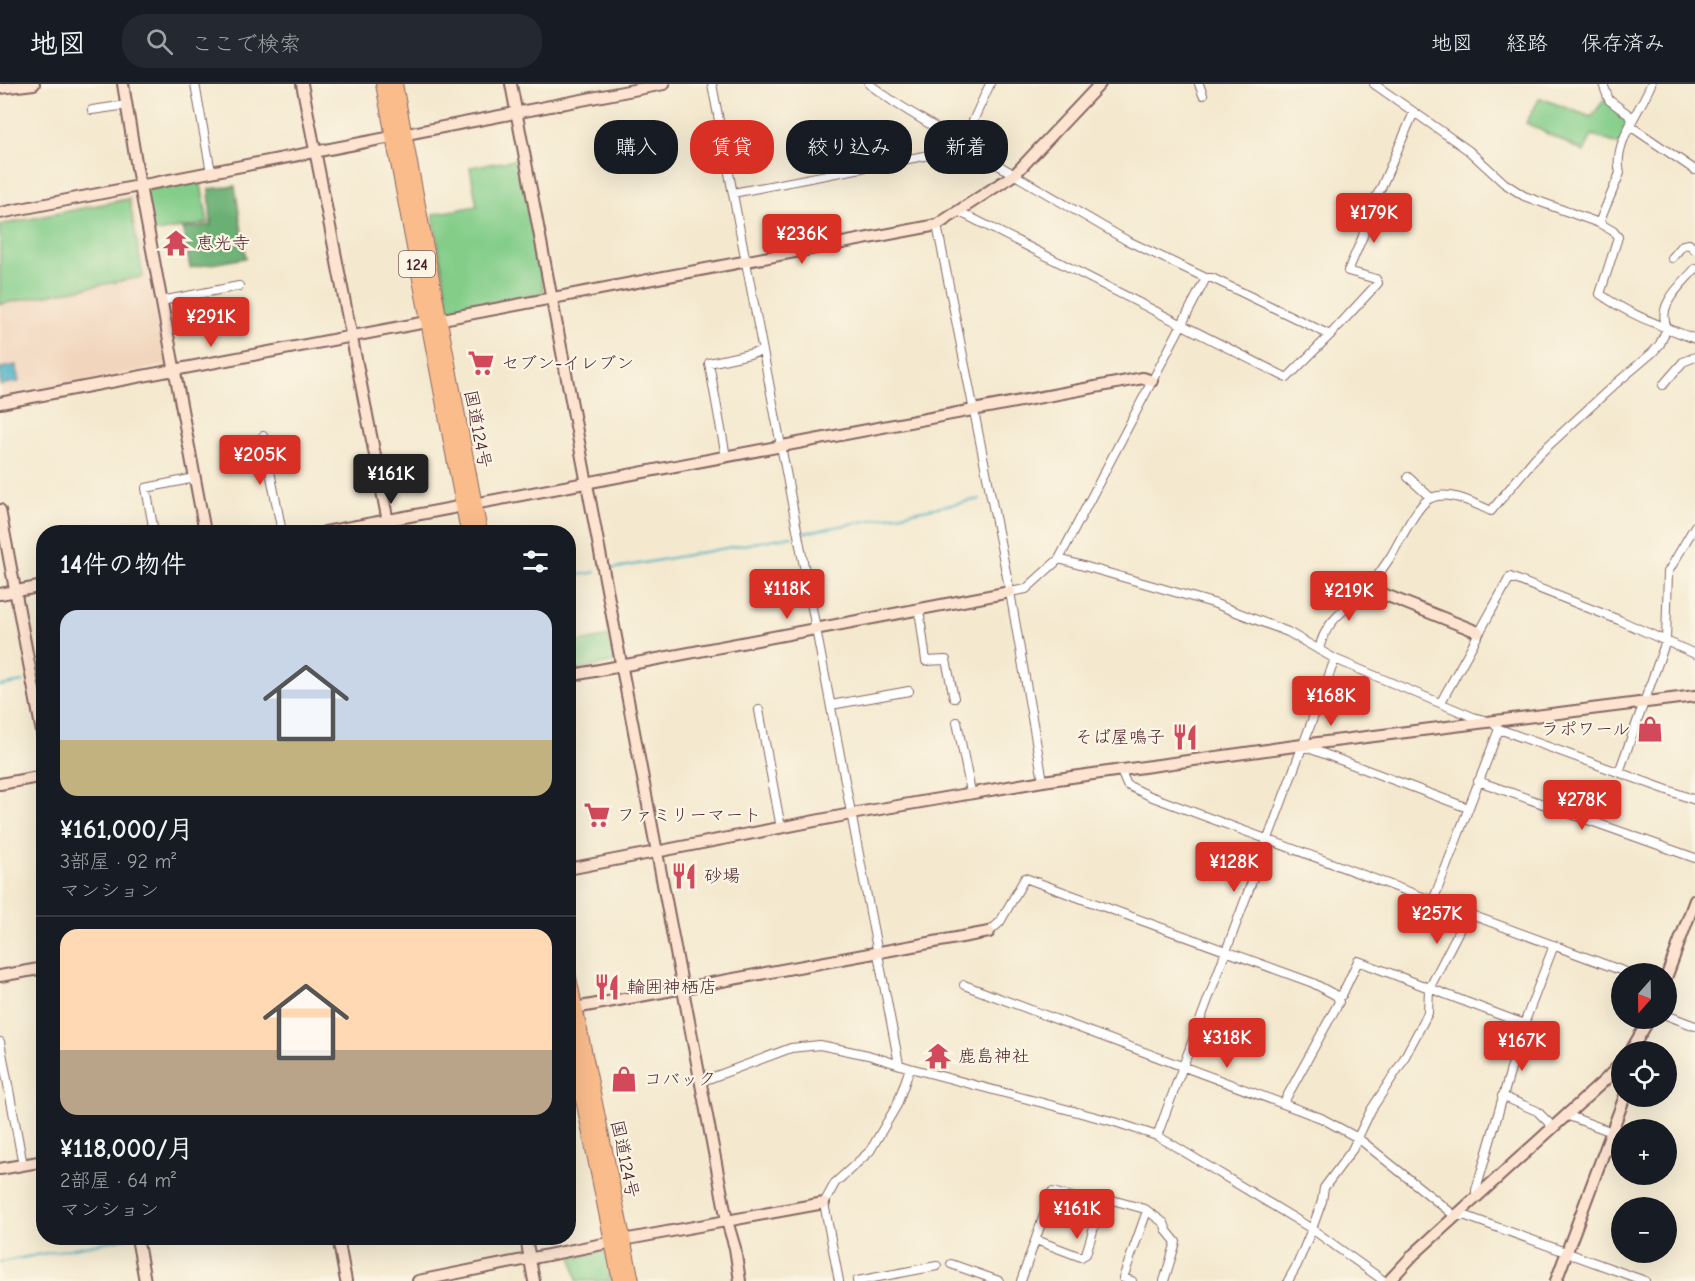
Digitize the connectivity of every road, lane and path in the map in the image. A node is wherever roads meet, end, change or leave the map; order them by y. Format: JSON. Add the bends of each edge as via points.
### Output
{"nodes":[{"id":1,"x":34,"y":84,"type":"edge"},
{"id":2,"x":123,"y":84,"type":"edge"},
{"id":3,"x":195,"y":84,"type":"edge"},
{"id":4,"x":302,"y":84,"type":"edge"},
{"id":5,"x":383,"y":84,"type":"edge"},
{"id":6,"x":395,"y":84,"type":"edge"},
{"id":7,"x":511,"y":84,"type":"edge"},
{"id":8,"x":664,"y":84,"type":"edge"},
{"id":9,"x":712,"y":84,"type":"edge"},
{"id":10,"x":869,"y":84,"type":"edge"},
{"id":11,"x":990,"y":84,"type":"edge"},
{"id":12,"x":1100,"y":84,"type":"edge"},
{"id":13,"x":1198,"y":84,"type":"edge"},
{"id":14,"x":1374,"y":84,"type":"edge"},
{"id":15,"x":1603,"y":84,"type":"edge"},
{"id":16,"x":1651,"y":84,"type":"edge"},
{"id":17,"x":1387,"y":87,"type":"edge"},
{"id":18,"x":0,"y":88,"type":"edge"},
{"id":19,"x":1203,"y":95,"type":"dead end"},
{"id":20,"x":127,"y":105,"type":"junction"},
{"id":21,"x":92,"y":110,"type":"dead end"},
{"id":22,"x":516,"y":112,"type":"junction"},
{"id":23,"x":1414,"y":112,"type":"junction"},
{"id":24,"x":973,"y":120,"type":"edge"},
{"id":25,"x":1631,"y":120,"type":"junction"},
{"id":26,"x":924,"y":121,"type":"edge"},
{"id":27,"x":399,"y":136,"type":"junction"},
{"id":28,"x":315,"y":153,"type":"junction"},
{"id":29,"x":924,"y":156,"type":"edge"},
{"id":30,"x":1695,"y":170,"type":"edge"},
{"id":31,"x":1008,"y":171,"type":"edge"},
{"id":32,"x":211,"y":172,"type":"junction"},
{"id":33,"x":1014,"y":174,"type":"junction"},
{"id":34,"x":140,"y":186,"type":"junction"},
{"id":35,"x":733,"y":193,"type":"junction"},
{"id":36,"x":958,"y":211,"type":"junction"},
{"id":37,"x":0,"y":213,"type":"edge"},
{"id":38,"x":1599,"y":223,"type":"junction"},
{"id":39,"x":937,"y":225,"type":"junction"},
{"id":40,"x":1695,"y":250,"type":"edge"},
{"id":41,"x":1672,"y":258,"type":"dead end"},
{"id":42,"x":746,"y":262,"type":"junction"},
{"id":43,"x":1695,"y":269,"type":"edge"},
{"id":44,"x":1206,"y":278,"type":"junction"},
{"id":45,"x":239,"y":286,"type":"dead end"},
{"id":46,"x":552,"y":299,"type":"junction"},
{"id":47,"x":161,"y":301,"type":"junction"},
{"id":48,"x":433,"y":321,"type":"junction"},
{"id":49,"x":1182,"y":323,"type":"junction"},
{"id":50,"x":1667,"y":328,"type":"junction"},
{"id":51,"x":1330,"y":335,"type":"junction"},
{"id":52,"x":352,"y":337,"type":"junction"},
{"id":53,"x":1695,"y":339,"type":"edge"},
{"id":54,"x":763,"y":351,"type":"junction"},
{"id":55,"x":1695,"y":357,"type":"edge"},
{"id":56,"x":174,"y":370,"type":"junction"},
{"id":57,"x":1152,"y":381,"type":"junction"},
{"id":58,"x":1663,"y":385,"type":"dead end"},
{"id":59,"x":0,"y":403,"type":"edge"},
{"id":60,"x":974,"y":409,"type":"junction"},
{"id":61,"x":263,"y":436,"type":"dead end"},
{"id":62,"x":781,"y":446,"type":"junction"},
{"id":63,"x":726,"y":457,"type":"junction"},
{"id":64,"x":1408,"y":477,"type":"dead end"},
{"id":65,"x":195,"y":478,"type":"junction"},
{"id":66,"x":586,"y":483,"type":"junction"},
{"id":67,"x":1431,"y":498,"type":"junction"},
{"id":68,"x":469,"y":506,"type":"junction"},
{"id":69,"x":0,"y":510,"type":"edge"},
{"id":70,"x":387,"y":520,"type":"junction"},
{"id":71,"x":153,"y":525,"type":"edge"},
{"id":72,"x":204,"y":525,"type":"edge"},
{"id":73,"x":281,"y":525,"type":"edge"},
{"id":74,"x":361,"y":525,"type":"edge"},
{"id":75,"x":388,"y":525,"type":"edge"},
{"id":76,"x":468,"y":525,"type":"edge"},
{"id":77,"x":477,"y":525,"type":"edge"},
{"id":78,"x":1695,"y":526,"type":"edge"},
{"id":79,"x":1059,"y":559,"type":"junction"},
{"id":80,"x":36,"y":587,"type":"edge"},
{"id":81,"x":1368,"y":588,"type":"junction"},
{"id":82,"x":15,"y":591,"type":"junction"},
{"id":83,"x":1010,"y":592,"type":"junction"},
{"id":84,"x":0,"y":594,"type":"edge"},
{"id":85,"x":919,"y":609,"type":"junction"},
{"id":86,"x":816,"y":628,"type":"junction"},
{"id":87,"x":1478,"y":632,"type":"junction"},
{"id":88,"x":1666,"y":641,"type":"junction"},
{"id":89,"x":1319,"y":650,"type":"junction"},
{"id":90,"x":1695,"y":654,"type":"edge"},
{"id":91,"x":1335,"y":659,"type":"junction"},
{"id":92,"x":621,"y":666,"type":"junction"},
{"id":93,"x":576,"y":674,"type":"edge"},
{"id":94,"x":909,"y":691,"type":"dead end"},
{"id":95,"x":1695,"y":696,"type":"edge"},
{"id":96,"x":954,"y":698,"type":"dead end"},
{"id":97,"x":36,"y":700,"type":"edge"},
{"id":98,"x":1441,"y":702,"type":"junction"},
{"id":99,"x":1643,"y":702,"type":"junction"},
{"id":100,"x":831,"y":705,"type":"junction"},
{"id":101,"x":759,"y":710,"type":"dead end"},
{"id":102,"x":957,"y":722,"type":"dead end"},
{"id":103,"x":1495,"y":725,"type":"junction"},
{"id":104,"x":1302,"y":745,"type":"junction"},
{"id":105,"x":1120,"y":769,"type":"junction"},
{"id":106,"x":1619,"y":772,"type":"junction"},
{"id":107,"x":36,"y":777,"type":"edge"},
{"id":108,"x":1043,"y":781,"type":"junction"},
{"id":109,"x":1478,"y":781,"type":"junction"},
{"id":110,"x":0,"y":784,"type":"edge"},
{"id":111,"x":971,"y":792,"type":"junction"},
{"id":112,"x":1695,"y":800,"type":"edge"},
{"id":113,"x":1468,"y":808,"type":"junction"},
{"id":114,"x":851,"y":814,"type":"junction"},
{"id":115,"x":781,"y":828,"type":"junction"},
{"id":116,"x":1268,"y":838,"type":"junction"},
{"id":117,"x":656,"y":852,"type":"junction"},
{"id":118,"x":1695,"y":858,"type":"edge"},
{"id":119,"x":576,"y":867,"type":"edge"},
{"id":120,"x":1433,"y":901,"type":"junction"},
{"id":121,"x":1694,"y":905,"type":"edge"},
{"id":122,"x":1468,"y":914,"type":"junction"},
{"id":123,"x":989,"y":932,"type":"joint"},
{"id":124,"x":1554,"y":945,"type":"junction"},
{"id":125,"x":878,"y":951,"type":"junction"},
{"id":126,"x":1226,"y":952,"type":"junction"},
{"id":127,"x":1672,"y":963,"type":"edge"},
{"id":128,"x":1611,"y":966,"type":"edge"},
{"id":129,"x":36,"y":969,"type":"edge"},
{"id":130,"x":0,"y":976,"type":"edge"},
{"id":131,"x":964,"y":985,"type":"dead end"},
{"id":132,"x":682,"y":989,"type":"junction"},
{"id":133,"x":1429,"y":989,"type":"junction"},
{"id":134,"x":1337,"y":996,"type":"junction"},
{"id":135,"x":576,"y":1008,"type":"edge"},
{"id":136,"x":576,"y":1014,"type":"edge"},
{"id":137,"x":1677,"y":1019,"type":"edge"},
{"id":138,"x":1524,"y":1024,"type":"junction"},
{"id":139,"x":1695,"y":1026,"type":"edge"},
{"id":140,"x":1644,"y":1029,"type":"edge"},
{"id":141,"x":1642,"y":1033,"type":"junction"},
{"id":142,"x":1637,"y":1041,"type":"edge"},
{"id":143,"x":1643,"y":1041,"type":"edge"},
{"id":144,"x":0,"y":1042,"type":"edge"},
{"id":145,"x":899,"y":1064,"type":"junction"},
{"id":146,"x":1182,"y":1066,"type":"junction"},
{"id":147,"x":910,"y":1068,"type":"junction"},
{"id":148,"x":1611,"y":1074,"type":"edge"},
{"id":149,"x":576,"y":1077,"type":"edge"},
{"id":150,"x":700,"y":1082,"type":"junction"},
{"id":151,"x":1502,"y":1096,"type":"junction"},
{"id":152,"x":1284,"y":1102,"type":"junction"},
{"id":153,"x":1566,"y":1115,"type":"junction"},
{"id":154,"x":1553,"y":1127,"type":"junction"},
{"id":155,"x":1611,"y":1132,"type":"edge"},
{"id":156,"x":1611,"y":1135,"type":"edge"},
{"id":157,"x":1157,"y":1136,"type":"junction"},
{"id":158,"x":1358,"y":1138,"type":"junction"},
{"id":159,"x":36,"y":1163,"type":"edge"},
{"id":160,"x":23,"y":1165,"type":"junction"},
{"id":161,"x":0,"y":1169,"type":"edge"},
{"id":162,"x":1476,"y":1197,"type":"junction"},
{"id":163,"x":824,"y":1203,"type":"junction"},
{"id":164,"x":1101,"y":1204,"type":"junction"},
{"id":165,"x":1147,"y":1211,"type":"junction"},
{"id":166,"x":1455,"y":1216,"type":"junction"},
{"id":167,"x":727,"y":1221,"type":"junction"},
{"id":168,"x":1312,"y":1228,"type":"junction"},
{"id":169,"x":1036,"y":1240,"type":"junction"},
{"id":170,"x":617,"y":1241,"type":"junction"},
{"id":171,"x":138,"y":1245,"type":"edge"},
{"id":172,"x":339,"y":1245,"type":"edge"},
{"id":173,"x":527,"y":1245,"type":"edge"},
{"id":174,"x":1567,"y":1253,"type":"junction"},
{"id":175,"x":530,"y":1258,"type":"junction"},
{"id":176,"x":951,"y":1264,"type":"dead end"},
{"id":177,"x":936,"y":1266,"type":"dead end"},
{"id":178,"x":883,"y":1279,"type":"edge"},
{"id":179,"x":145,"y":1281,"type":"edge"},
{"id":180,"x":346,"y":1281,"type":"edge"},
{"id":181,"x":418,"y":1281,"type":"edge"},
{"id":182,"x":534,"y":1281,"type":"edge"},
{"id":183,"x":620,"y":1281,"type":"edge"},
{"id":184,"x":632,"y":1281,"type":"edge"},
{"id":185,"x":741,"y":1281,"type":"edge"},
{"id":186,"x":839,"y":1281,"type":"edge"},
{"id":187,"x":857,"y":1281,"type":"edge"},
{"id":188,"x":999,"y":1281,"type":"edge"},
{"id":189,"x":1021,"y":1281,"type":"edge"},
{"id":190,"x":1132,"y":1281,"type":"edge"},
{"id":191,"x":1164,"y":1281,"type":"edge"},
{"id":192,"x":1288,"y":1281,"type":"edge"},
{"id":193,"x":1383,"y":1281,"type":"edge"},
{"id":194,"x":1389,"y":1281,"type":"edge"},
{"id":195,"x":1556,"y":1281,"type":"edge"},
{"id":196,"x":1645,"y":1281,"type":"edge"}],
"edges":[{"from":1,"to":18,"type":"street"},
{"from":2,"to":20,"type":"street"},
{"from":3,"to":32,"type":"street"},
{"from":4,"to":28,"type":"street"},
{"from":5,"to":27,"type":"highway","name":"国道124号","number":"124"},
{"from":6,"to":27,"type":"highway","name":"国道124号","number":"124"},
{"from":7,"to":22,"type":"street"},
{"from":8,"to":22,"type":"street"},
{"from":9,"to":35,"type":"street"},
{"from":10,"to":26,"type":"street"},
{"from":11,"to":24,"type":"street"},
{"from":12,"to":33,"type":"street"},
{"from":13,"to":19,"type":"street"},
{"from":14,"to":17,"type":"street"},
{"from":15,"to":25,"type":"street","via":[[1609,100]]},
{"from":16,"to":25,"type":"street"},
{"from":17,"to":23,"type":"street"},
{"from":20,"to":21,"type":"street"},
{"from":20,"to":34,"type":"street"},
{"from":22,"to":27,"type":"street"},
{"from":22,"to":46,"type":"street"},
{"from":23,"to":38,"type":"street","via":[[1524,196]]},
{"from":23,"to":51,"type":"street","via":[[1367,213],[1363,236],[1348,271],[1378,283]]},
{"from":25,"to":30,"type":"street","via":[[1633,128]]},
{"from":25,"to":38,"type":"street","via":[[1618,165],[1620,173]]},
{"from":27,"to":28,"type":"street"},
{"from":27,"to":48,"type":"highway","name":"国道124号","number":"124"},
{"from":28,"to":32,"type":"street"},
{"from":28,"to":52,"type":"street"},
{"from":29,"to":35,"type":"street"},
{"from":31,"to":33,"type":"street"},
{"from":32,"to":34,"type":"street"},
{"from":33,"to":36,"type":"street"},
{"from":33,"to":44,"type":"street","via":[[1126,240]]},
{"from":34,"to":37,"type":"street"},
{"from":34,"to":47,"type":"street"},
{"from":35,"to":42,"type":"street"},
{"from":36,"to":39,"type":"street"},
{"from":36,"to":49,"type":"street"},
{"from":38,"to":50,"type":"street","via":[[1618,237],[1600,294],[1620,308]]},
{"from":39,"to":42,"type":"street"},
{"from":39,"to":60,"type":"street"},
{"from":40,"to":41,"type":"street","via":[[1689,244],[1683,245]]},
{"from":42,"to":46,"type":"street"},
{"from":42,"to":54,"type":"street"},
{"from":43,"to":50,"type":"street","via":[[1665,308]]},
{"from":44,"to":49,"type":"street"},
{"from":44,"to":51,"type":"street"},
{"from":45,"to":47,"type":"street"},
{"from":46,"to":48,"type":"street"},
{"from":46,"to":66,"type":"street"},
{"from":47,"to":56,"type":"street"},
{"from":48,"to":52,"type":"street"},
{"from":48,"to":68,"type":"highway","name":"国道124号","number":"124"},
{"from":49,"to":51,"type":"street","via":[[1287,378]]},
{"from":49,"to":57,"type":"street"},
{"from":50,"to":53,"type":"street"},
{"from":50,"to":67,"type":"street","via":[[1652,353],[1535,458],[1491,511],[1454,496]]},
{"from":52,"to":56,"type":"street"},
{"from":52,"to":70,"type":"street"},
{"from":54,"to":62,"type":"street"},
{"from":54,"to":63,"type":"street","via":[[709,363]]},
{"from":55,"to":58,"type":"street","via":[[1683,362]]},
{"from":56,"to":59,"type":"street"},
{"from":56,"to":65,"type":"street"},
{"from":57,"to":60,"type":"street","via":[[1143,378]]},
{"from":57,"to":79,"type":"street"},
{"from":60,"to":62,"type":"street"},
{"from":60,"to":83,"type":"street"},
{"from":61,"to":73,"type":"street"},
{"from":62,"to":63,"type":"street"},
{"from":62,"to":86,"type":"street"},
{"from":63,"to":66,"type":"street"},
{"from":64,"to":67,"type":"street"},
{"from":65,"to":71,"type":"street","via":[[146,488]]},
{"from":65,"to":72,"type":"street"},
{"from":66,"to":68,"type":"street"},
{"from":66,"to":92,"type":"street"},
{"from":67,"to":81,"type":"street"},
{"from":68,"to":70,"type":"street"},
{"from":68,"to":76,"type":"highway","name":"国道124号","number":"124"},
{"from":68,"to":77,"type":"highway","name":"国道124号","number":"124"},
{"from":69,"to":82,"type":"street"},
{"from":70,"to":74,"type":"street"},
{"from":70,"to":75,"type":"street"},
{"from":78,"to":88,"type":"street","via":[[1668,572]]},
{"from":79,"to":83,"type":"street","via":[[1026,589]]},
{"from":79,"to":89,"type":"street","via":[[1213,603],[1288,632]]},
{"from":80,"to":82,"type":"street"},
{"from":81,"to":87,"type":"street"},
{"from":81,"to":89,"type":"street","via":[[1335,617],[1322,635]]},
{"from":82,"to":84,"type":"street"},
{"from":82,"to":97,"type":"street"},
{"from":83,"to":85,"type":"street"},
{"from":83,"to":108,"type":"street"},
{"from":85,"to":86,"type":"street"},
{"from":85,"to":96,"type":"street","via":[[926,661],[946,660]]},
{"from":86,"to":92,"type":"street"},
{"from":86,"to":100,"type":"street"},
{"from":87,"to":88,"type":"street","via":[[1510,577]]},
{"from":87,"to":98,"type":"street"},
{"from":88,"to":90,"type":"street"},
{"from":88,"to":99,"type":"street"},
{"from":89,"to":91,"type":"street"},
{"from":91,"to":98,"type":"street"},
{"from":91,"to":104,"type":"street"},
{"from":92,"to":93,"type":"street"},
{"from":92,"to":117,"type":"street"},
{"from":94,"to":100,"type":"street"},
{"from":95,"to":99,"type":"street"},
{"from":98,"to":103,"type":"street"},
{"from":99,"to":103,"type":"street"},
{"from":99,"to":106,"type":"street"},
{"from":100,"to":114,"type":"street"},
{"from":101,"to":115,"type":"street"},
{"from":102,"to":111,"type":"street"},
{"from":103,"to":104,"type":"street"},
{"from":103,"to":106,"type":"street"},
{"from":103,"to":109,"type":"street"},
{"from":104,"to":105,"type":"street"},
{"from":104,"to":113,"type":"street"},
{"from":104,"to":116,"type":"street"},
{"from":105,"to":108,"type":"street"},
{"from":105,"to":116,"type":"street","via":[[1127,785],[1150,796]]},
{"from":106,"to":112,"type":"street"},
{"from":107,"to":110,"type":"street"},
{"from":108,"to":111,"type":"street"},
{"from":109,"to":113,"type":"street"},
{"from":109,"to":118,"type":"street"},
{"from":111,"to":114,"type":"street"},
{"from":113,"to":120,"type":"street"},
{"from":114,"to":115,"type":"street"},
{"from":114,"to":125,"type":"street"},
{"from":115,"to":117,"type":"street"},
{"from":116,"to":120,"type":"street"},
{"from":116,"to":126,"type":"street"},
{"from":117,"to":119,"type":"street"},
{"from":117,"to":132,"type":"street"},
{"from":120,"to":122,"type":"street"},
{"from":121,"to":127,"type":"street"},
{"from":122,"to":124,"type":"street"},
{"from":122,"to":133,"type":"street"},
{"from":123,"to":125,"type":"street"},
{"from":123,"to":126,"type":"street","via":[[1000,922],[1025,878]]},
{"from":124,"to":128,"type":"street"},
{"from":124,"to":138,"type":"street"},
{"from":125,"to":132,"type":"street"},
{"from":125,"to":145,"type":"street"},
{"from":126,"to":134,"type":"street","via":[[1313,983]]},
{"from":126,"to":146,"type":"street"},
{"from":129,"to":130,"type":"street"},
{"from":131,"to":146,"type":"street"},
{"from":132,"to":135,"type":"street"},
{"from":132,"to":150,"type":"street"},
{"from":133,"to":134,"type":"street","via":[[1358,961],[1342,995]]},
{"from":133,"to":138,"type":"street"},
{"from":133,"to":158,"type":"street","via":[[1428,1013]]},
{"from":134,"to":152,"type":"street","via":[[1339,1002]]},
{"from":136,"to":170,"type":"highway","name":"国道124号"},
{"from":137,"to":139,"type":"street"},
{"from":138,"to":151,"type":"street"},
{"from":140,"to":141,"type":"street"},
{"from":141,"to":142,"type":"street"},
{"from":141,"to":143,"type":"street"},
{"from":144,"to":160,"type":"street"},
{"from":145,"to":147,"type":"street"},
{"from":145,"to":150,"type":"street","via":[[820,1045],[791,1048]]},
{"from":146,"to":152,"type":"street"},
{"from":146,"to":157,"type":"street"},
{"from":147,"to":157,"type":"street"},
{"from":147,"to":163,"type":"street","via":[[897,1105],[870,1152],[835,1183]]},
{"from":148,"to":153,"type":"street"},
{"from":149,"to":170,"type":"highway","name":"国道124号"},
{"from":150,"to":167,"type":"street"},
{"from":151,"to":154,"type":"street","via":[[1538,1111]]},
{"from":151,"to":162,"type":"street"},
{"from":152,"to":158,"type":"street"},
{"from":153,"to":154,"type":"street"},
{"from":153,"to":155,"type":"street"},
{"from":154,"to":162,"type":"street"},
{"from":156,"to":174,"type":"street"},
{"from":157,"to":168,"type":"street"},
{"from":158,"to":166,"type":"street"},
{"from":158,"to":168,"type":"street","via":[[1324,1188]]},
{"from":159,"to":160,"type":"street"},
{"from":160,"to":161,"type":"street"},
{"from":162,"to":166,"type":"street"},
{"from":163,"to":167,"type":"street"},
{"from":163,"to":186,"type":"street"},
{"from":164,"to":165,"type":"street","via":[[1112,1200]]},
{"from":164,"to":169,"type":"street","via":[[1052,1192]]},
{"from":164,"to":169,"type":"street","via":[[1086,1254],[1081,1257]]},
{"from":165,"to":190,"type":"street","via":[[1123,1278]]},
{"from":165,"to":191,"type":"street","via":[[1164,1222],[1176,1242]]},
{"from":166,"to":174,"type":"street","via":[[1466,1216]]},
{"from":166,"to":194,"type":"street"},
{"from":167,"to":170,"type":"street"},
{"from":167,"to":185,"type":"street"},
{"from":168,"to":192,"type":"street"},
{"from":168,"to":193,"type":"street"},
{"from":169,"to":189,"type":"street"},
{"from":170,"to":175,"type":"street"},
{"from":170,"to":183,"type":"highway","name":"国道124号"},
{"from":170,"to":184,"type":"highway","name":"国道124号"},
{"from":171,"to":179,"type":"street"},
{"from":172,"to":180,"type":"street"},
{"from":173,"to":175,"type":"street"},
{"from":174,"to":195,"type":"street"},
{"from":174,"to":196,"type":"street"},
{"from":175,"to":181,"type":"street"},
{"from":175,"to":182,"type":"street"},
{"from":176,"to":188,"type":"street"},
{"from":177,"to":178,"type":"street"},
{"from":178,"to":187,"type":"street"}]}
